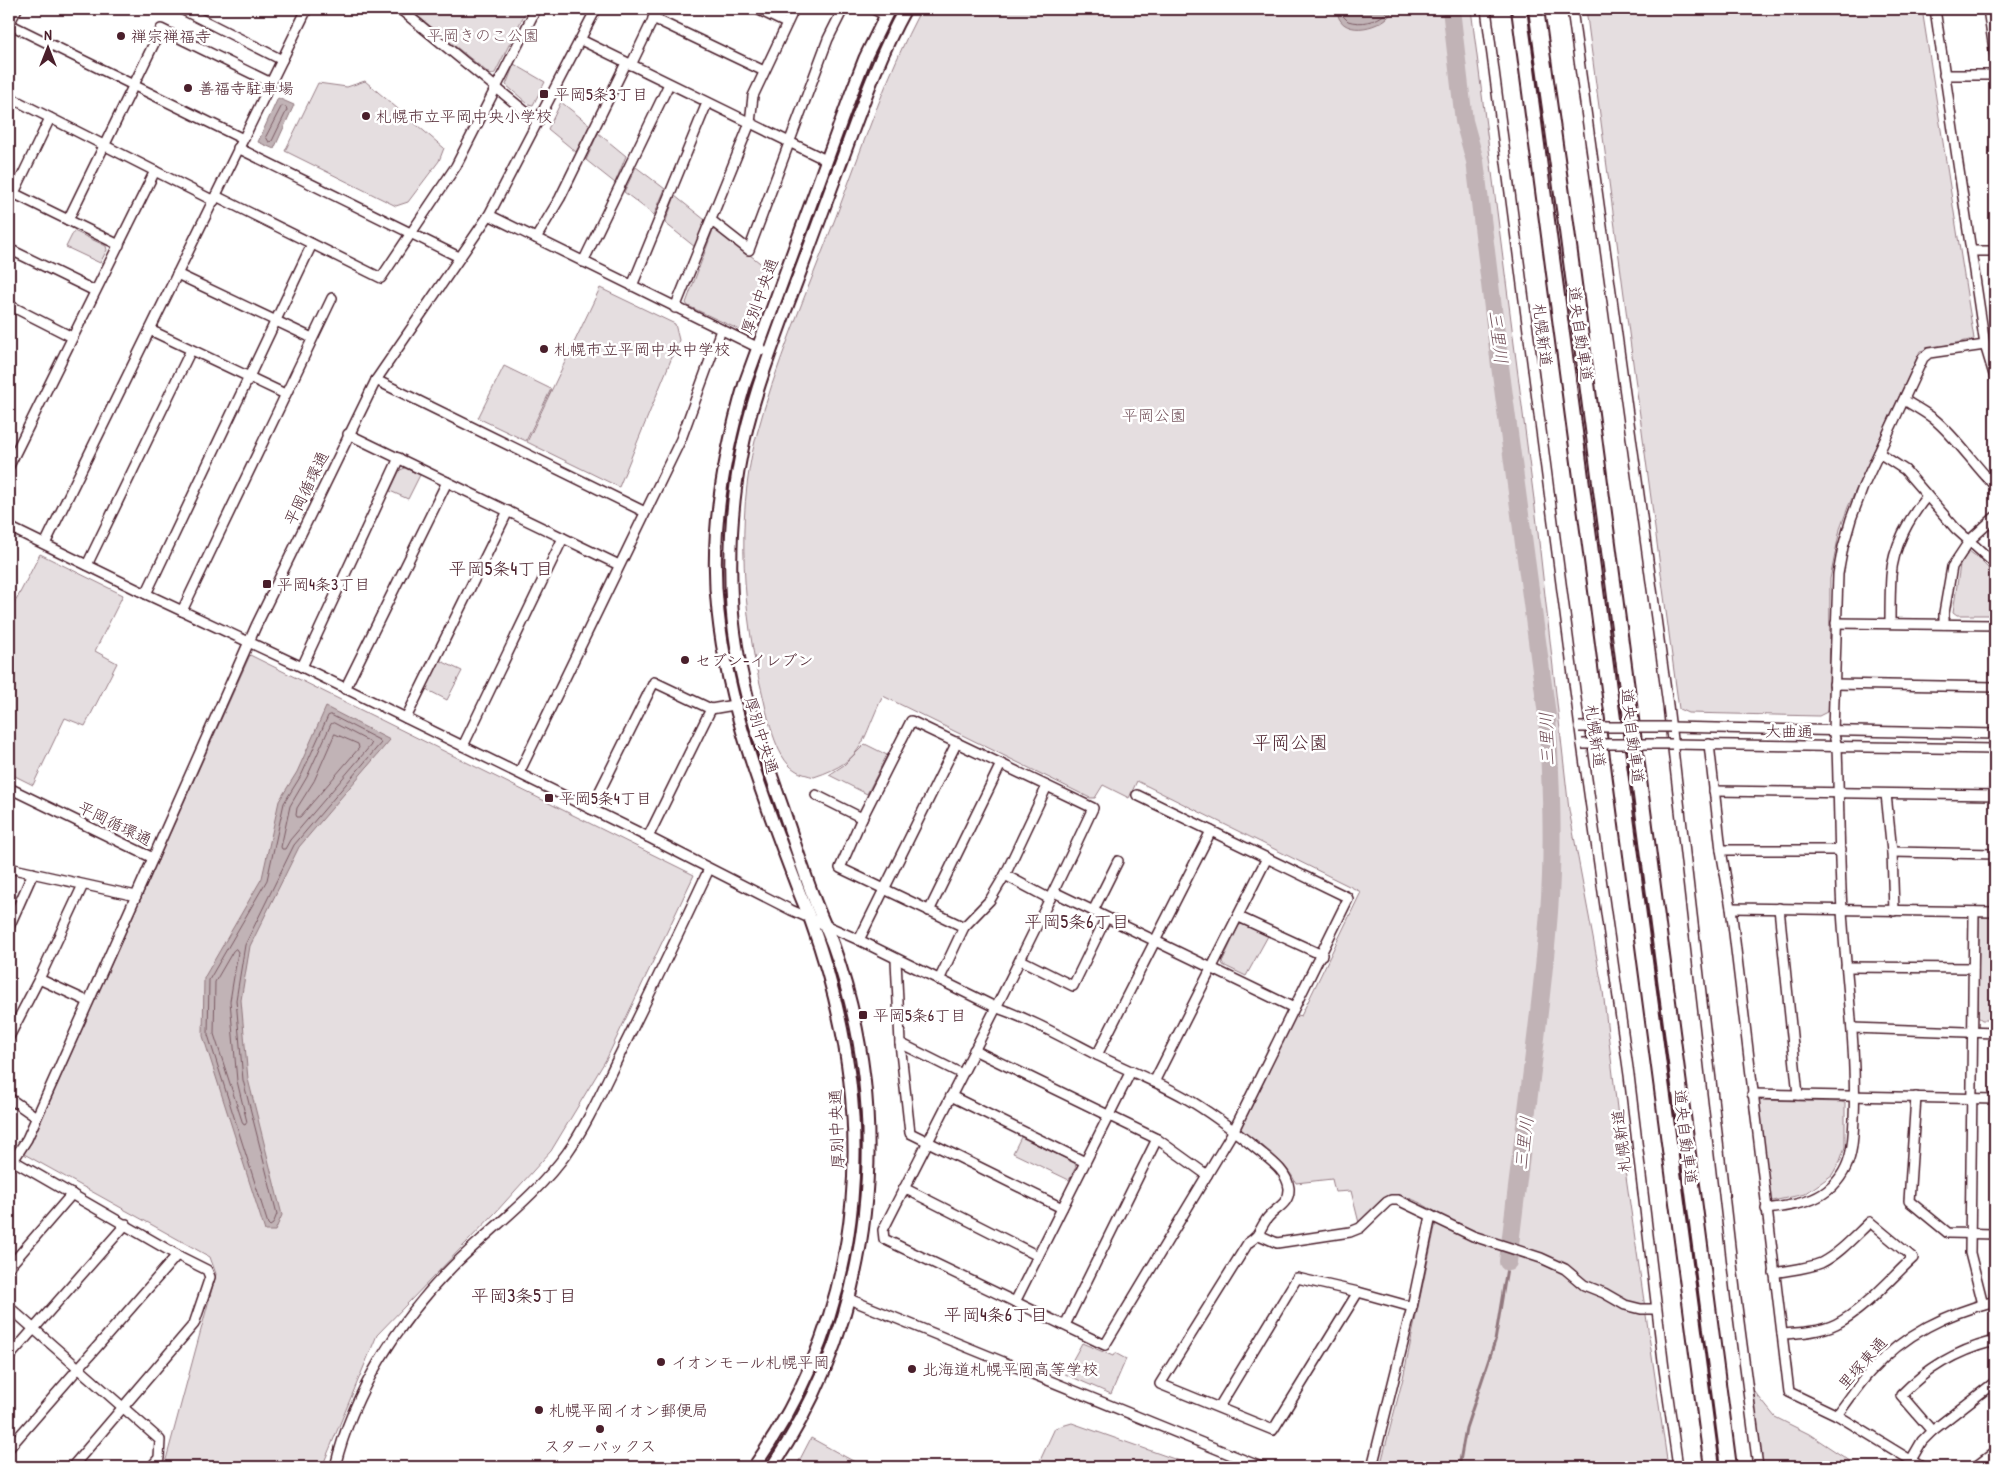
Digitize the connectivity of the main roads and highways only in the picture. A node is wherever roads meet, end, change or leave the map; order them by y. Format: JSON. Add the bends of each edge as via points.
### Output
{"nodes":[{"id":1,"x":905,"y":9,"type":"edge"},
{"id":2,"x":1519,"y":9,"type":"edge"},
{"id":3,"x":1536,"y":9,"type":"edge"},
{"id":4,"x":887,"y":12,"type":"edge"},
{"id":5,"x":754,"y":1467,"type":"edge"},
{"id":6,"x":772,"y":1467,"type":"edge"},
{"id":7,"x":1712,"y":1467,"type":"edge"},
{"id":8,"x":1729,"y":1467,"type":"edge"}],
"edges":[{"from":1,"to":6,"type":"main road","name":"厚別中央通","via":[[866,95],[770,354],[750,416],[736,487],[730,562],[732,611],[741,672],[757,732],[850,999],[868,1114],[869,1172],[865,1216],[849,1299],[814,1395]]},
{"from":2,"to":7,"type":"highway","name":"道央自動車道"},
{"from":3,"to":8,"type":"highway","name":"道央自動車道"},
{"from":4,"to":5,"type":"main road","name":"厚別中央通","via":[[826,160],[745,383],[731,432],[718,513],[718,612],[734,705],[835,996],[845,1040],[855,1129],[849,1227],[831,1311],[803,1385]]}]}
